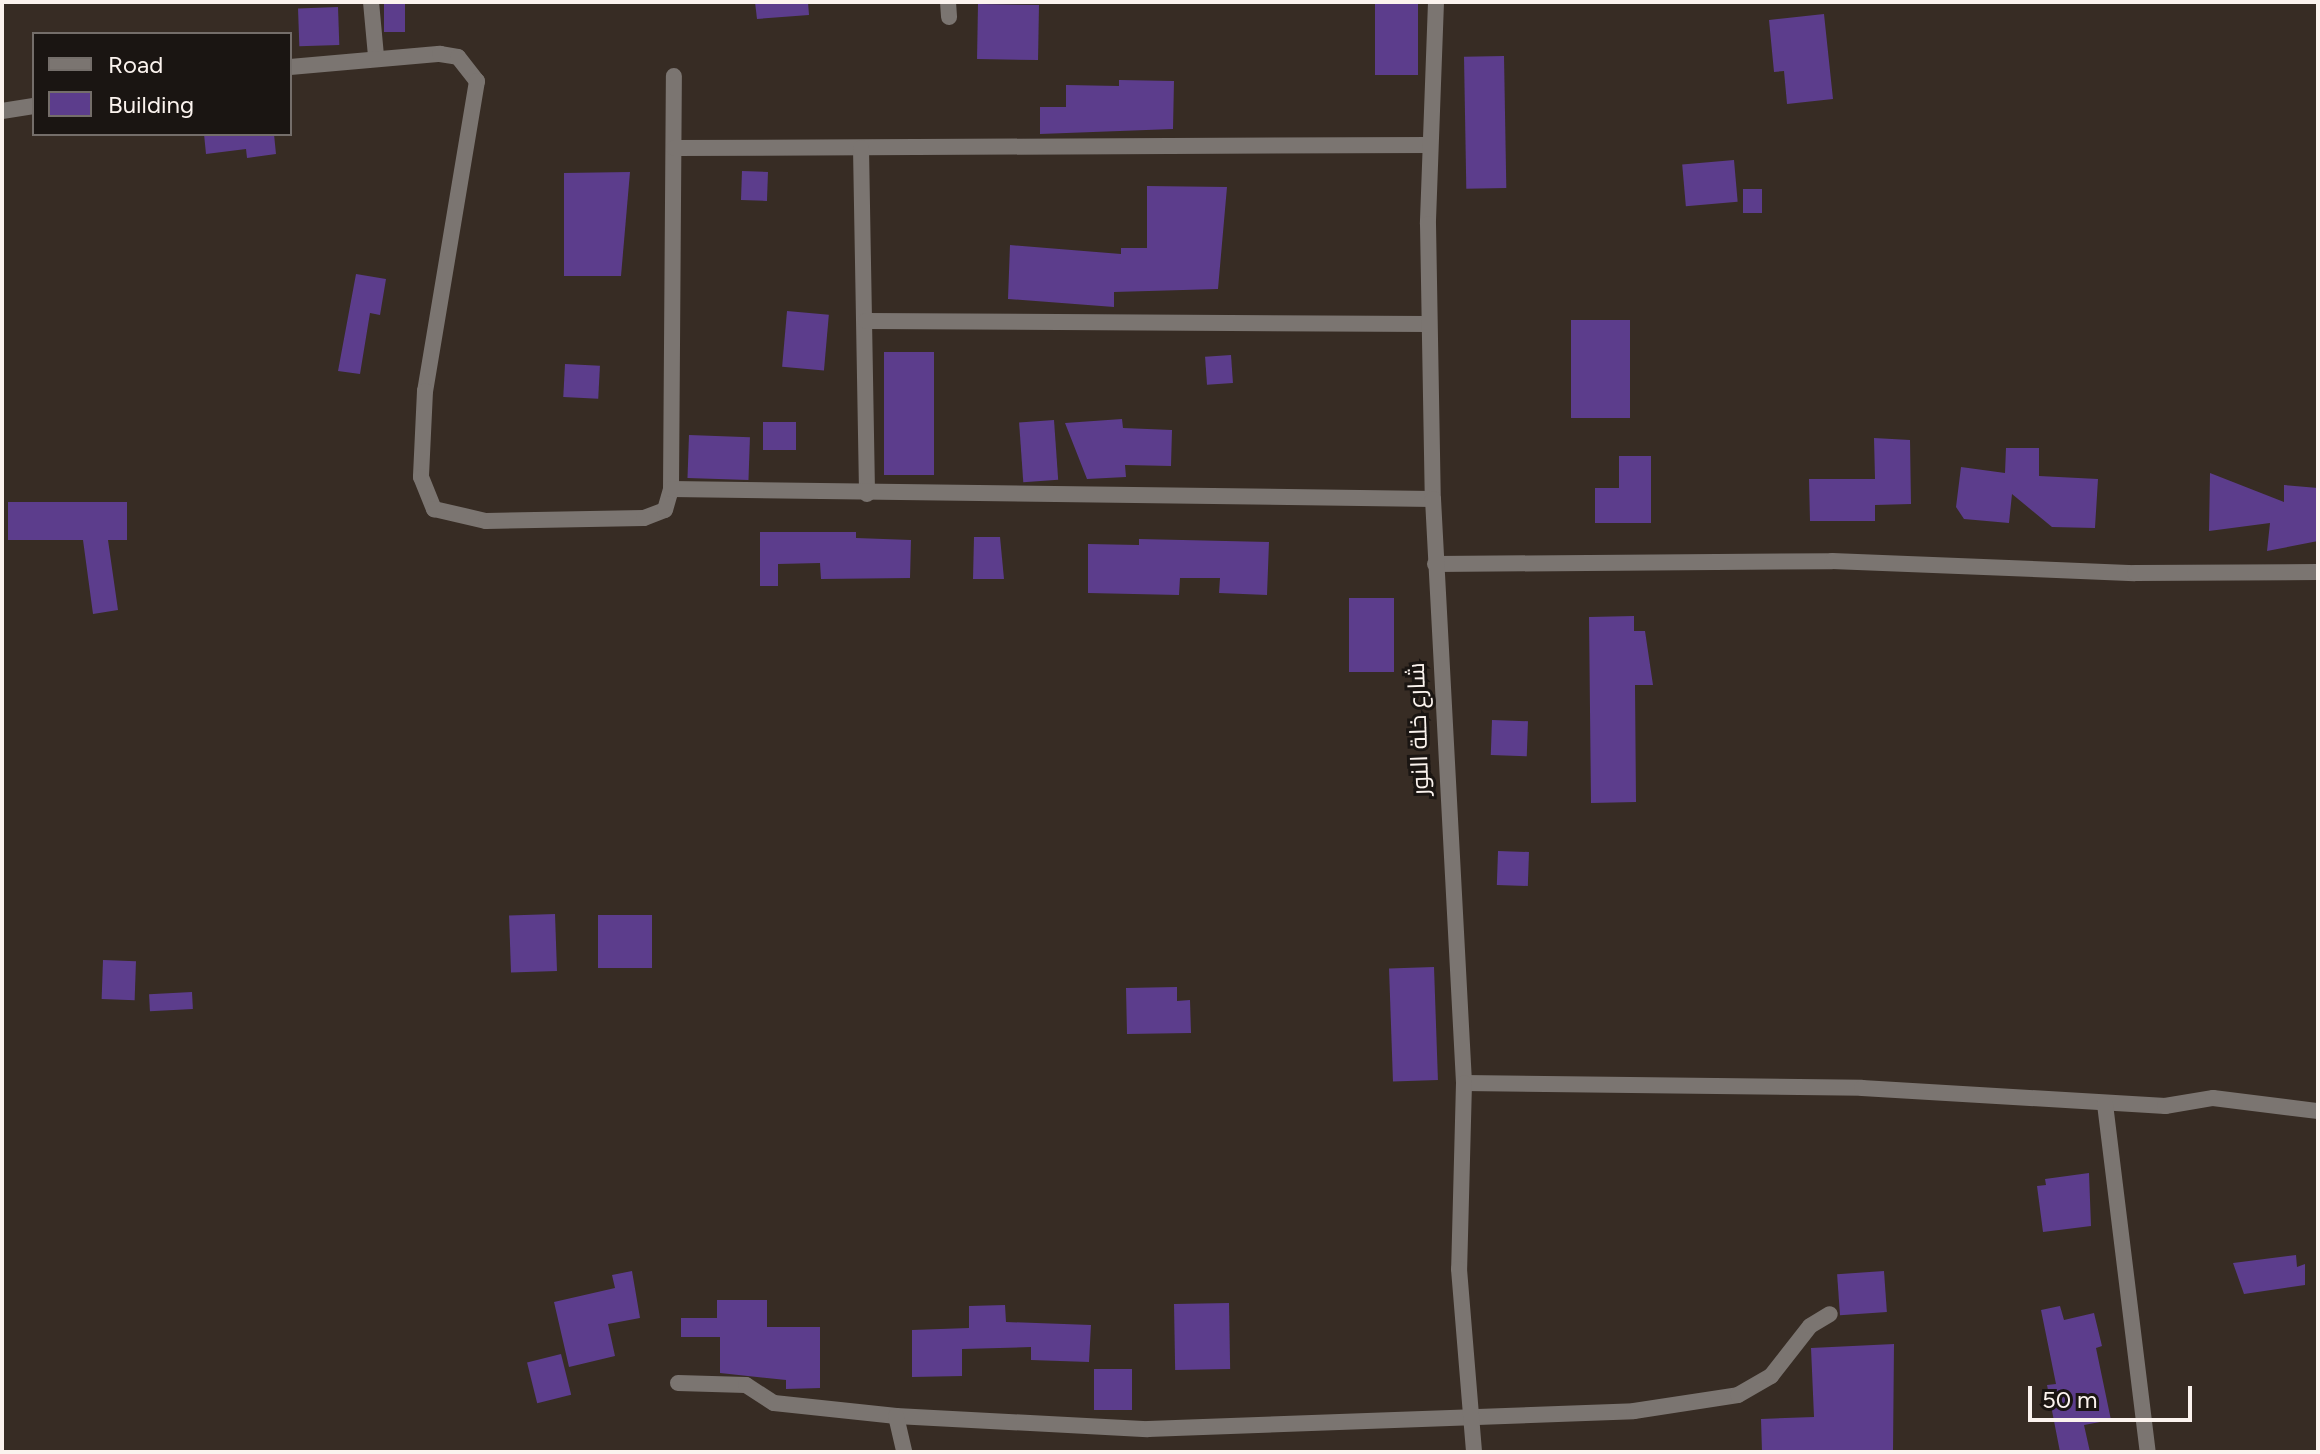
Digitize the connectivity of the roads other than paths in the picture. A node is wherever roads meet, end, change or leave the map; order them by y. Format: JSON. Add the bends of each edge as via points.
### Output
{"nodes":[{"id":1,"x":371,"y":2,"type":"edge"},
{"id":2,"x":1436,"y":2,"type":"edge"},
{"id":3,"x":376,"y":56,"type":"junction"},
{"id":4,"x":292,"y":67,"type":"edge"},
{"id":5,"x":674,"y":76,"type":"dead end"},
{"id":6,"x":32,"y":106,"type":"edge"},
{"id":7,"x":2,"y":111,"type":"edge"},
{"id":8,"x":1430,"y":145,"type":"junction"},
{"id":9,"x":674,"y":148,"type":"junction"},
{"id":10,"x":861,"y":148,"type":"junction"},
{"id":11,"x":866,"y":321,"type":"junction"},
{"id":12,"x":1428,"y":324,"type":"junction"},
{"id":13,"x":671,"y":489,"type":"junction"},
{"id":14,"x":867,"y":494,"type":"junction"},
{"id":15,"x":1433,"y":499,"type":"junction"},
{"id":16,"x":1435,"y":564,"type":"junction"},
{"id":17,"x":2318,"y":572,"type":"edge"},
{"id":18,"x":1464,"y":1083,"type":"junction"},
{"id":19,"x":2105,"y":1104,"type":"junction"},
{"id":20,"x":2318,"y":1111,"type":"edge"},
{"id":21,"x":1830,"y":1314,"type":"dead end"},
{"id":22,"x":678,"y":1383,"type":"dead end"},
{"id":23,"x":896,"y":1416,"type":"junction"},
{"id":24,"x":1469,"y":1417,"type":"junction"},
{"id":25,"x":904,"y":1452,"type":"edge"},
{"id":26,"x":1474,"y":1452,"type":"edge"},
{"id":27,"x":2148,"y":1452,"type":"edge"}],
"edges":[{"from":1,"to":3,"type":"street"},
{"from":2,"to":8,"type":"street","name":"شارع خلة النور"},
{"from":3,"to":4,"type":"street"},
{"from":3,"to":13,"type":"street","via":[[458,57],[477,81],[425,391],[421,477],[434,509],[468,520],[644,518],[665,510]]},
{"from":5,"to":9,"type":"street"},
{"from":6,"to":7,"type":"street"},
{"from":8,"to":10,"type":"street"},
{"from":8,"to":12,"type":"street","name":"شارع خلة النور"},
{"from":9,"to":10,"type":"street"},
{"from":9,"to":13,"type":"street"},
{"from":10,"to":11,"type":"street"},
{"from":11,"to":12,"type":"street"},
{"from":11,"to":14,"type":"street"},
{"from":12,"to":15,"type":"street","name":"شارع خلة النور"},
{"from":13,"to":14,"type":"street"},
{"from":14,"to":15,"type":"street"},
{"from":15,"to":16,"type":"street","name":"شارع خلة النور"},
{"from":16,"to":17,"type":"street","via":[[1832,561],[2135,573]]},
{"from":16,"to":18,"type":"street","name":"شارع خلة النور"},
{"from":18,"to":19,"type":"street","via":[[1862,1088]]},
{"from":18,"to":24,"type":"street","name":"شارع خلة النور","via":[[1459,1269]]},
{"from":19,"to":20,"type":"street","via":[[2165,1106],[2213,1098]]},
{"from":19,"to":27,"type":"street"},
{"from":21,"to":24,"type":"street","via":[[1810,1326],[1771,1376],[1738,1395],[1634,1411]]},
{"from":22,"to":23,"type":"street","via":[[746,1385],[774,1403]]},
{"from":23,"to":24,"type":"street","via":[[1148,1429]]},
{"from":23,"to":25,"type":"street"},
{"from":24,"to":26,"type":"street","name":"شارع خلة النور"}]}
